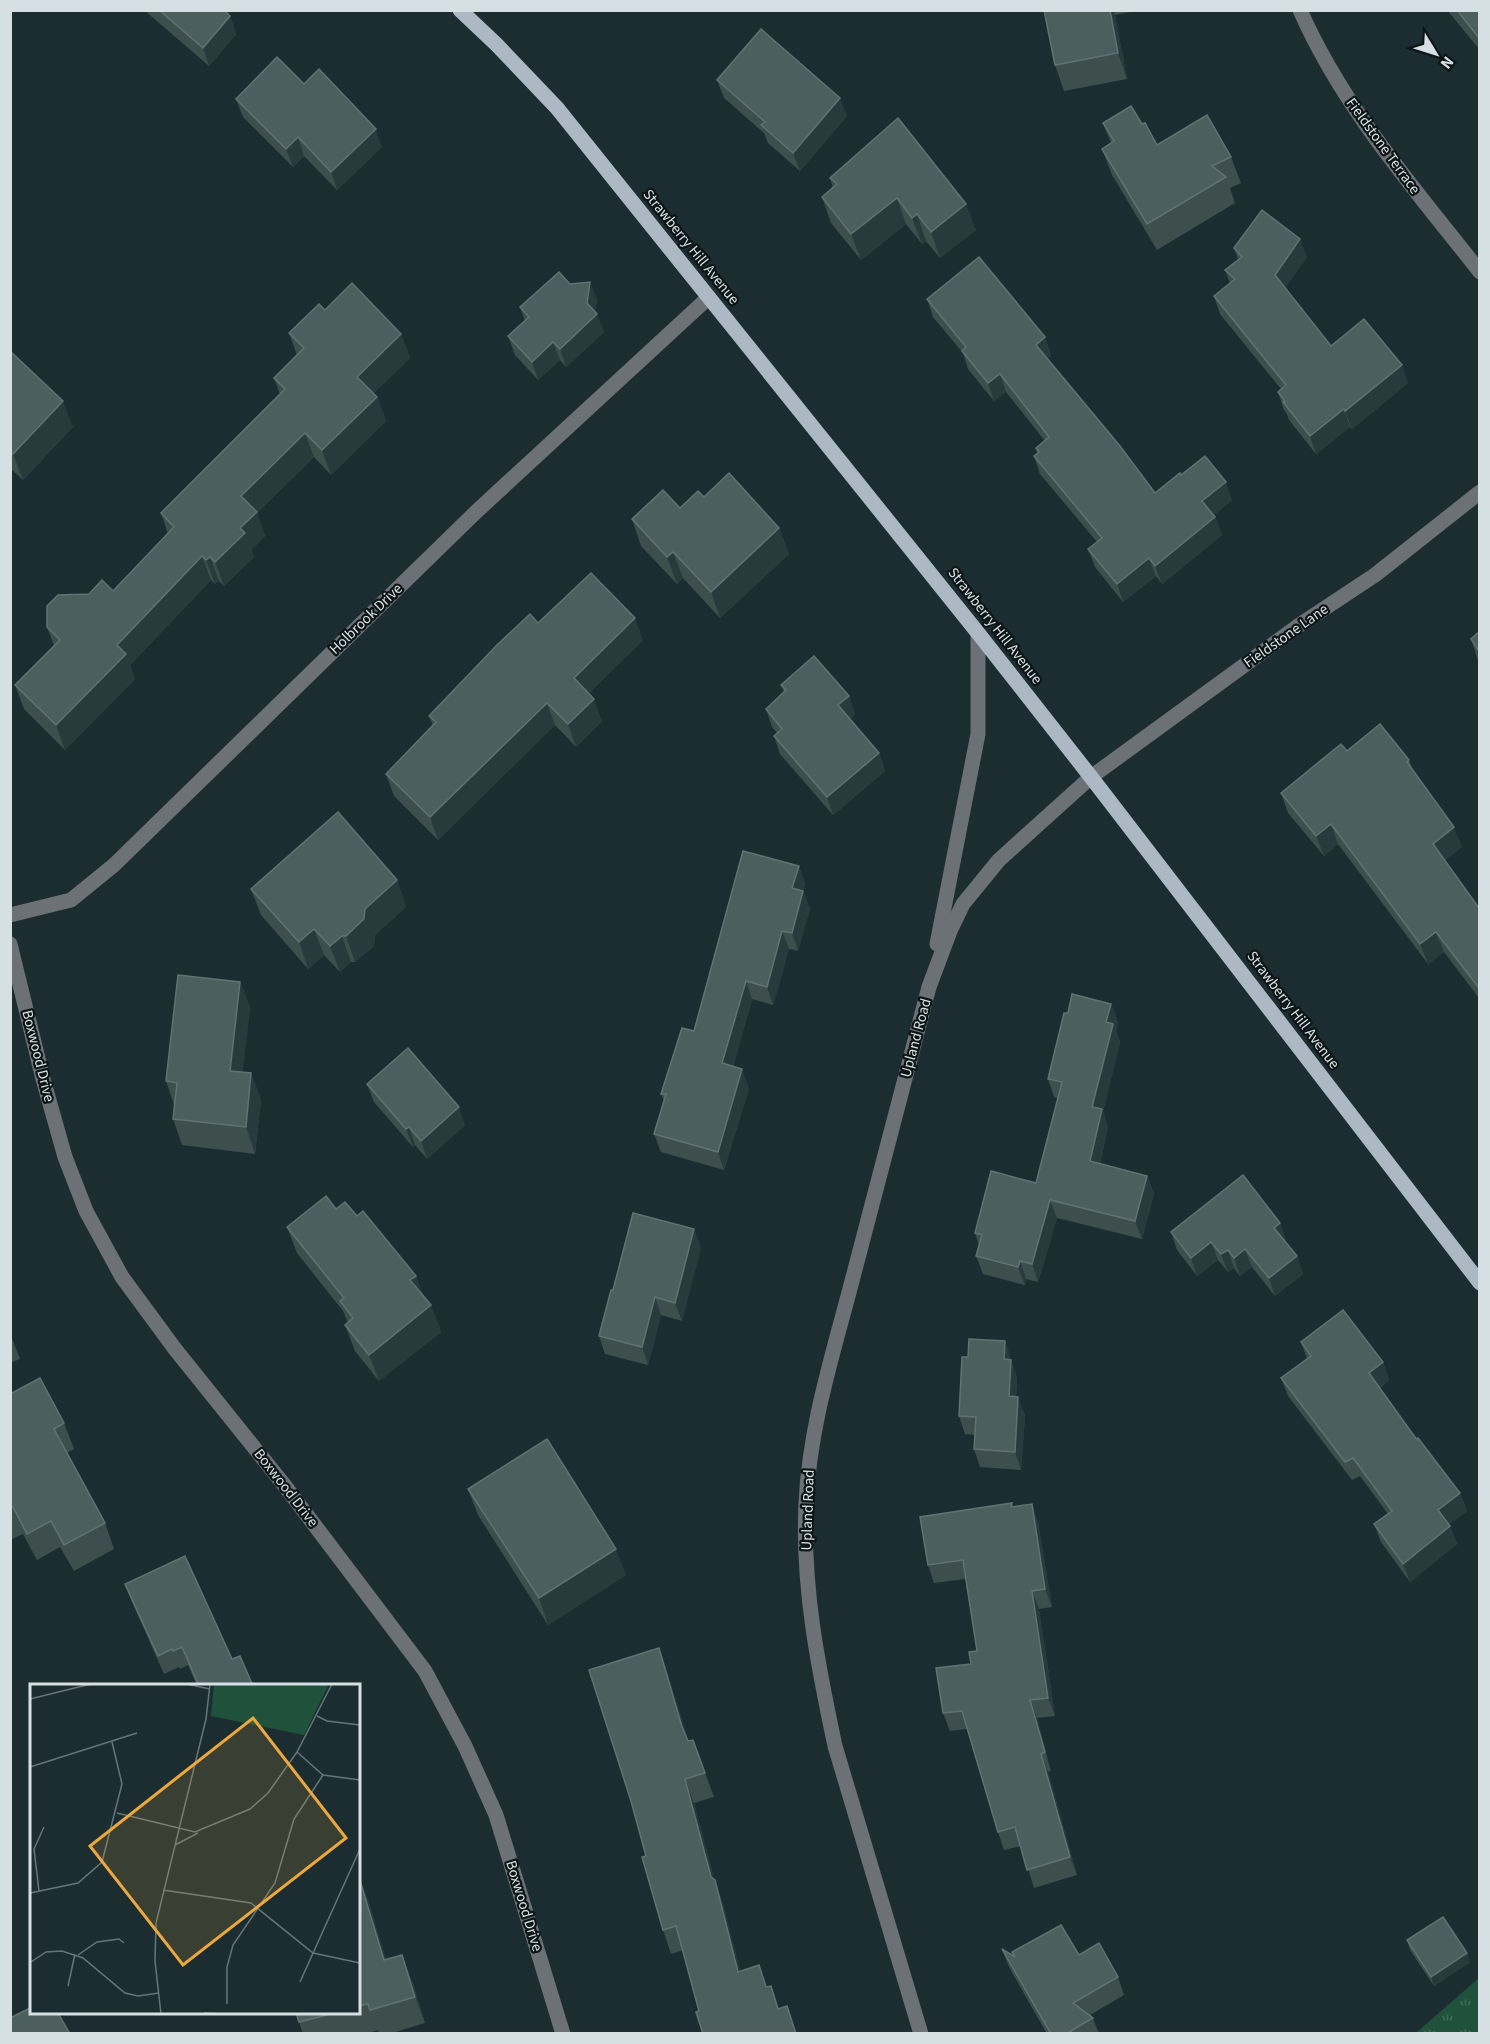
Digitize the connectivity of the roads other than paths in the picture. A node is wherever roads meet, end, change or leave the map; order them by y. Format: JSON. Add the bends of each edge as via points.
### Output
{"nodes":[{"id":1,"x":460,"y":10,"type":"edge"},
{"id":2,"x":1300,"y":10,"type":"edge"},
{"id":3,"x":1479,"y":272,"type":"edge"},
{"id":4,"x":708,"y":298,"type":"junction"},
{"id":5,"x":1479,"y":492,"type":"edge"},
{"id":6,"x":978,"y":633,"type":"junction"},
{"id":7,"x":1091,"y":777,"type":"junction"},
{"id":8,"x":10,"y":915,"type":"edge"},
{"id":9,"x":10,"y":944,"type":"edge"},
{"id":10,"x":929,"y":987,"type":"junction"},
{"id":11,"x":1479,"y":1283,"type":"edge"},
{"id":12,"x":563,"y":2034,"type":"edge"},
{"id":13,"x":921,"y":2034,"type":"edge"}],
"edges":[{"from":1,"to":4,"type":"main road","name":"Strawberry Hill Avenue","via":[[557,108]]},
{"from":2,"to":3,"type":"street","name":"Fieldstone Terrace","via":[[1316,47],[1348,99]]},
{"from":4,"to":6,"type":"main road","name":"Strawberry Hill Avenue"},
{"from":4,"to":8,"type":"street","name":"Holbrook Drive","via":[[477,511],[114,865],[71,900]]},
{"from":5,"to":7,"type":"street","name":"Fieldstone Lane","via":[[1375,575],[1298,626]]},
{"from":6,"to":7,"type":"main road","name":"Strawberry Hill Avenue"},
{"from":6,"to":10,"type":"street","name":"Upland Road","via":[[978,734]]},
{"from":7,"to":10,"type":"street","name":"Upland Road","via":[[999,860],[963,904]]},
{"from":7,"to":11,"type":"main road","name":"Strawberry Hill Avenue"},
{"from":9,"to":12,"type":"street","name":"Boxwood Drive","via":[[65,1157],[86,1211],[123,1277],[174,1348],[425,1671],[496,1815]]},
{"from":10,"to":13,"type":"street","name":"Upland Road","via":[[829,1369],[806,1504],[809,1607],[829,1717]]}]}
